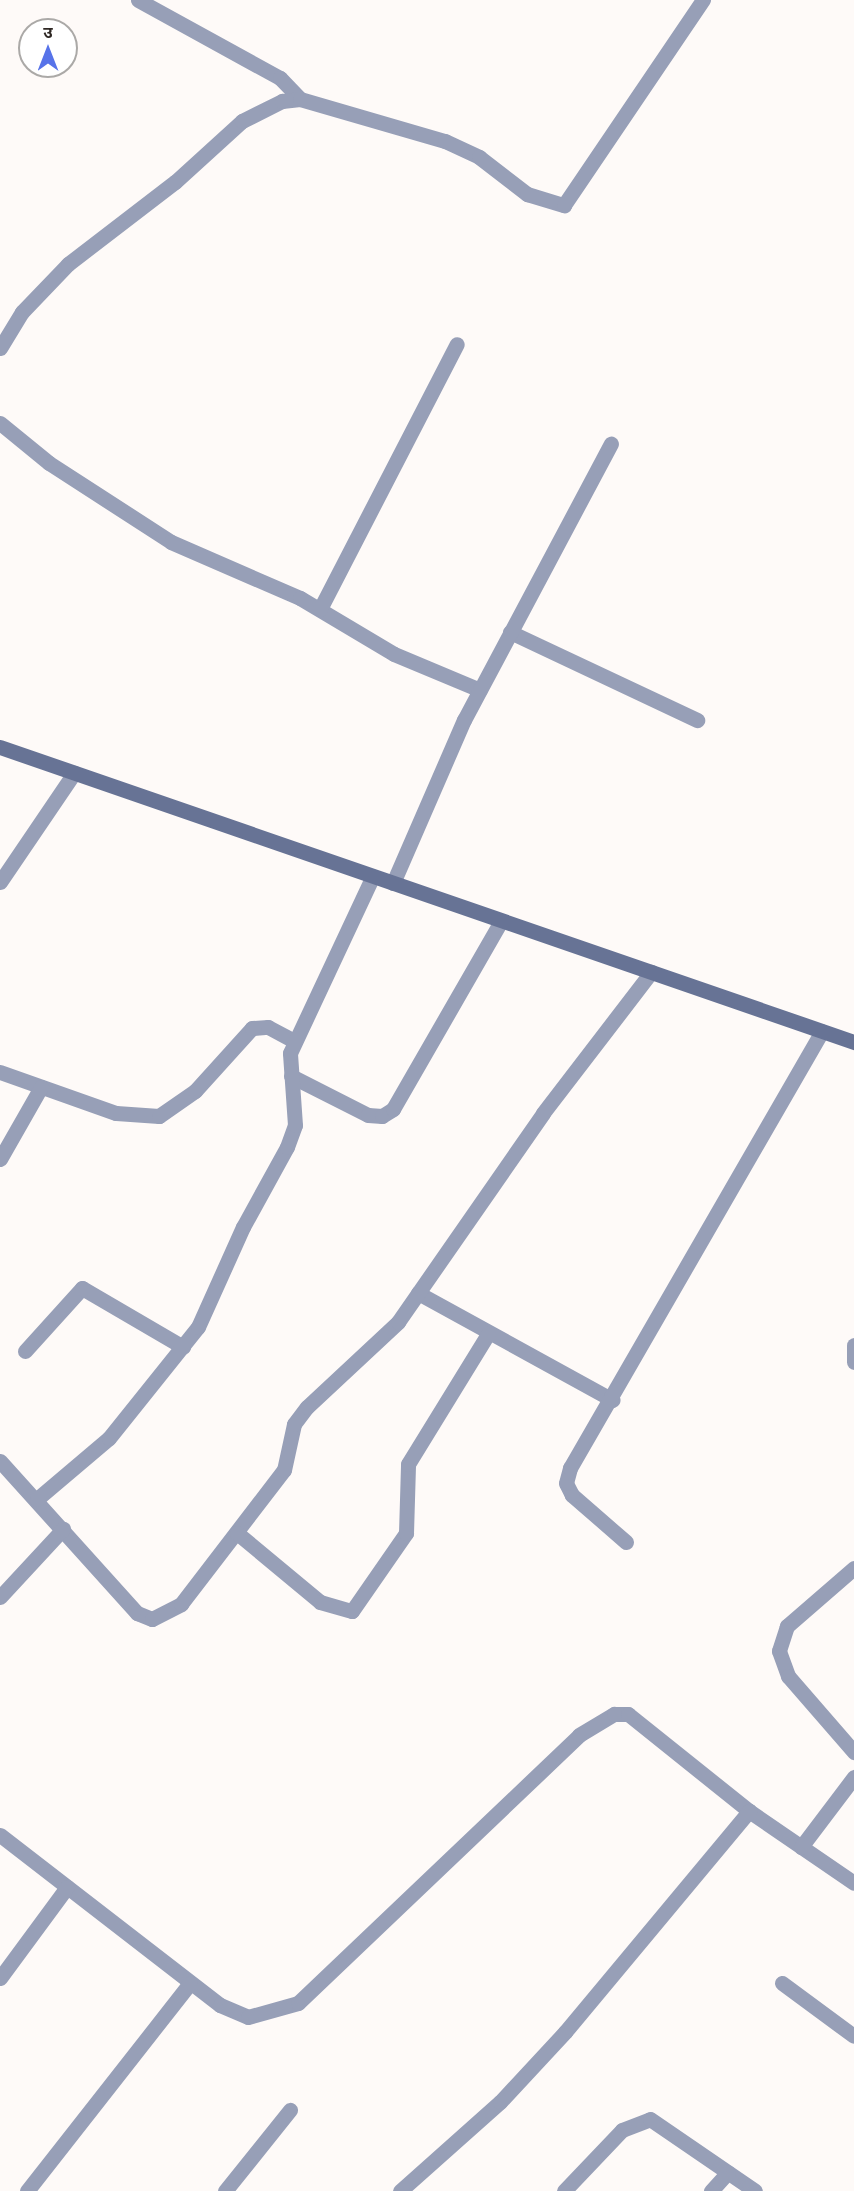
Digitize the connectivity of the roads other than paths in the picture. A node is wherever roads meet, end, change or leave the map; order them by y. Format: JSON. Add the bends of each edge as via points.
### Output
{"nodes":[{"id":1,"x":138,"y":0,"type":"edge"},
{"id":2,"x":703,"y":0,"type":"edge"},
{"id":3,"x":300,"y":99,"type":"junction"},
{"id":4,"x":457,"y":345,"type":"dead end"},
{"id":5,"x":0,"y":348,"type":"edge"},
{"id":6,"x":0,"y":423,"type":"edge"},
{"id":7,"x":611,"y":444,"type":"dead end"},
{"id":8,"x":320,"y":609,"type":"junction"},
{"id":9,"x":510,"y":632,"type":"junction"},
{"id":10,"x":480,"y":690,"type":"junction"},
{"id":11,"x":697,"y":720,"type":"dead end"},
{"id":12,"x":0,"y":747,"type":"edge"},
{"id":13,"x":74,"y":773,"type":"junction"},
{"id":14,"x":373,"y":876,"type":"junction"},
{"id":15,"x":0,"y":882,"type":"edge"},
{"id":16,"x":393,"y":883,"type":"junction"},
{"id":17,"x":501,"y":921,"type":"junction"},
{"id":18,"x":651,"y":972,"type":"junction"},
{"id":19,"x":822,"y":1031,"type":"junction"},
{"id":20,"x":294,"y":1041,"type":"junction"},
{"id":21,"x":854,"y":1042,"type":"edge"},
{"id":22,"x":0,"y":1072,"type":"edge"},
{"id":23,"x":291,"y":1076,"type":"junction"},
{"id":24,"x":41,"y":1087,"type":"junction"},
{"id":25,"x":0,"y":1159,"type":"edge"},
{"id":26,"x":418,"y":1293,"type":"junction"},
{"id":27,"x":488,"y":1334,"type":"junction"},
{"id":28,"x":854,"y":1345,"type":"edge"},
{"id":29,"x":183,"y":1347,"type":"junction"},
{"id":30,"x":25,"y":1351,"type":"dead end"},
{"id":31,"x":854,"y":1362,"type":"edge"},
{"id":32,"x":613,"y":1401,"type":"junction"},
{"id":33,"x":0,"y":1461,"type":"edge"},
{"id":34,"x":37,"y":1499,"type":"junction"},
{"id":35,"x":63,"y":1529,"type":"junction"},
{"id":36,"x":237,"y":1533,"type":"junction"},
{"id":37,"x":626,"y":1542,"type":"dead end"},
{"id":38,"x":854,"y":1568,"type":"edge"},
{"id":39,"x":0,"y":1597,"type":"edge"},
{"id":40,"x":854,"y":1752,"type":"edge"},
{"id":41,"x":854,"y":1777,"type":"edge"},
{"id":42,"x":749,"y":1811,"type":"junction"},
{"id":43,"x":0,"y":1835,"type":"edge"},
{"id":44,"x":801,"y":1847,"type":"junction"},
{"id":45,"x":854,"y":1882,"type":"edge"},
{"id":46,"x":67,"y":1887,"type":"junction"},
{"id":47,"x":0,"y":1978,"type":"edge"},
{"id":48,"x":190,"y":1983,"type":"junction"},
{"id":49,"x":782,"y":1983,"type":"dead end"},
{"id":50,"x":854,"y":2036,"type":"edge"},
{"id":51,"x":290,"y":2110,"type":"dead end"},
{"id":52,"x":728,"y":2172,"type":"junction"},
{"id":53,"x":27,"y":2191,"type":"edge"},
{"id":54,"x":225,"y":2191,"type":"edge"},
{"id":55,"x":400,"y":2191,"type":"edge"},
{"id":56,"x":564,"y":2191,"type":"edge"},
{"id":57,"x":711,"y":2191,"type":"edge"},
{"id":58,"x":755,"y":2191,"type":"edge"}],
"edges":[{"from":1,"to":3,"type":"street","via":[[280,78]]},
{"from":2,"to":3,"type":"street","via":[[577,193],[564,205],[527,194],[479,157],[445,141]]},
{"from":3,"to":5,"type":"street","via":[[282,101],[242,121],[175,182],[68,264],[22,312]]},
{"from":4,"to":8,"type":"street"},
{"from":6,"to":8,"type":"street","via":[[49,462],[171,542]]},
{"from":7,"to":9,"type":"street"},
{"from":8,"to":10,"type":"street","via":[[394,654]]},
{"from":9,"to":10,"type":"street"},
{"from":9,"to":11,"type":"street"},
{"from":10,"to":16,"type":"street"},
{"from":12,"to":13,"type":"street"},
{"from":13,"to":14,"type":"street"},
{"from":13,"to":15,"type":"street"},
{"from":14,"to":16,"type":"street"},
{"from":14,"to":20,"type":"street"},
{"from":16,"to":17,"type":"street"},
{"from":17,"to":18,"type":"street"},
{"from":17,"to":23,"type":"street","via":[[393,1109],[382,1116],[368,1115]]},
{"from":18,"to":19,"type":"street"},
{"from":18,"to":26,"type":"street","via":[[543,1113]]},
{"from":19,"to":21,"type":"street"},
{"from":19,"to":32,"type":"street"},
{"from":20,"to":23,"type":"street"},
{"from":20,"to":24,"type":"street","via":[[268,1027],[252,1028],[195,1091],[159,1116],[116,1113]]},
{"from":22,"to":24,"type":"street"},
{"from":23,"to":29,"type":"street","via":[[295,1125],[287,1147],[243,1227],[198,1327]]},
{"from":24,"to":25,"type":"street"},
{"from":26,"to":27,"type":"street"},
{"from":26,"to":36,"type":"street","via":[[376,1346],[307,1407],[294,1424],[284,1470]]},
{"from":27,"to":32,"type":"street"},
{"from":27,"to":36,"type":"street","via":[[408,1464],[406,1533],[352,1611],[320,1602]]},
{"from":28,"to":31,"type":"street"},
{"from":29,"to":30,"type":"street","via":[[82,1287]]},
{"from":29,"to":34,"type":"street","via":[[109,1438]]},
{"from":32,"to":37,"type":"street","via":[[570,1468],[566,1483],[572,1495]]},
{"from":33,"to":34,"type":"street"},
{"from":34,"to":35,"type":"street"},
{"from":35,"to":36,"type":"street","via":[[137,1613],[152,1619],[181,1604]]},
{"from":35,"to":39,"type":"street"},
{"from":38,"to":40,"type":"street","via":[[788,1626],[779,1651],[788,1676]]},
{"from":41,"to":44,"type":"street"},
{"from":42,"to":44,"type":"street"},
{"from":42,"to":48,"type":"street","via":[[628,1714],[614,1714],[579,1736],[298,2003],[249,2017],[232,2013]]},
{"from":42,"to":55,"type":"street","via":[[565,2032],[500,2102]]},
{"from":43,"to":46,"type":"street"},
{"from":44,"to":45,"type":"street"},
{"from":46,"to":47,"type":"street"},
{"from":46,"to":48,"type":"street"},
{"from":48,"to":53,"type":"street"},
{"from":49,"to":50,"type":"street"},
{"from":51,"to":54,"type":"street"},
{"from":52,"to":56,"type":"street","via":[[650,2119],[622,2130]]},
{"from":52,"to":57,"type":"street"},
{"from":52,"to":58,"type":"street"}]}
